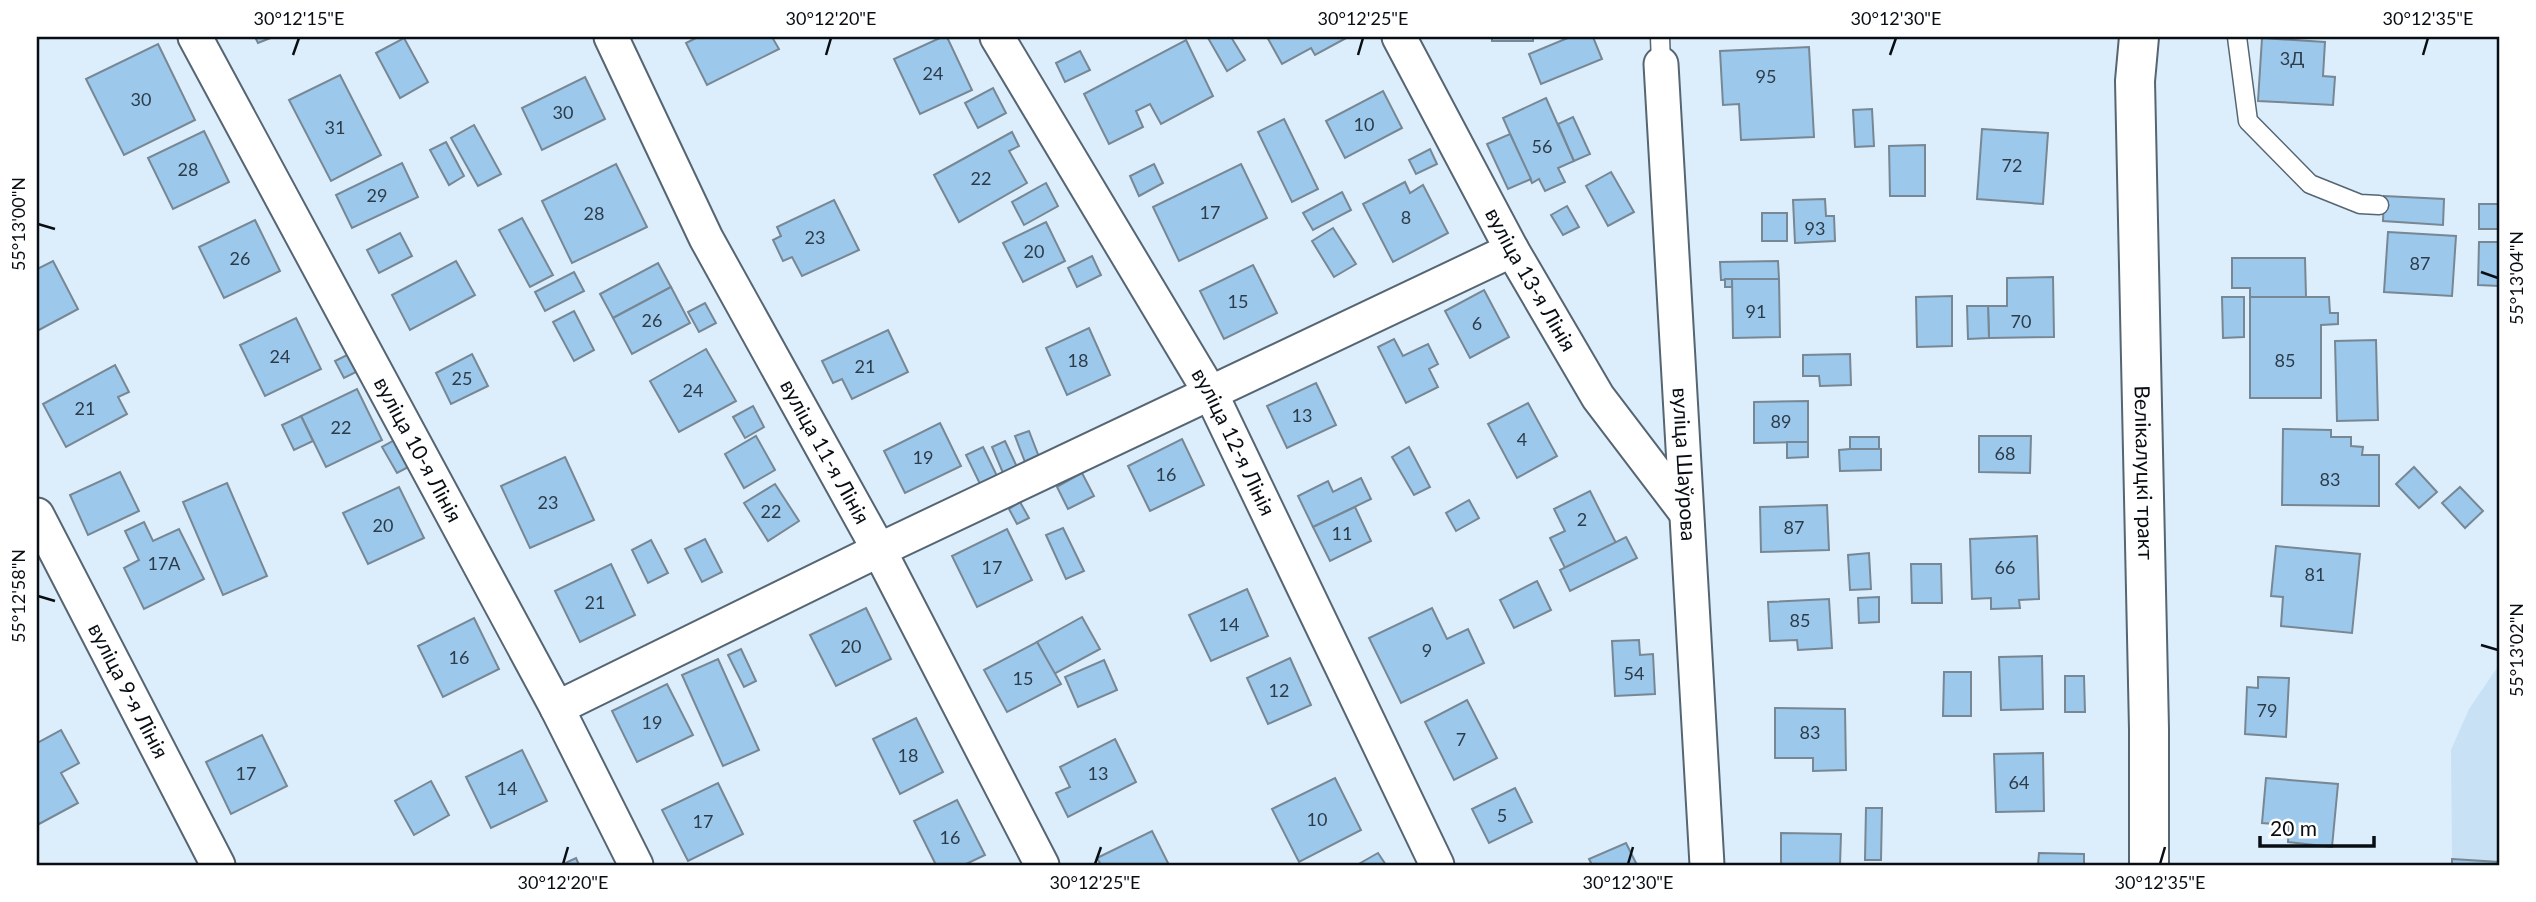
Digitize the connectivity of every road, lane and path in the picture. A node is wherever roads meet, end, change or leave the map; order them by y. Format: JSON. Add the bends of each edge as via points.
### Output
{"nodes":[{"id":1,"x":195,"y":37,"type":"edge"},
{"id":2,"x":611,"y":37,"type":"edge"},
{"id":3,"x":997,"y":37,"type":"edge"},
{"id":4,"x":1399,"y":37,"type":"edge"},
{"id":5,"x":2139,"y":37,"type":"edge"},
{"id":6,"x":2237,"y":37,"type":"edge"},
{"id":7,"x":1661,"y":50,"type":"edge"},
{"id":8,"x":2379,"y":205,"type":"dead end"},
{"id":9,"x":1512,"y":250,"type":"junction"},
{"id":10,"x":1210,"y":394,"type":"junction"},
{"id":11,"x":1684,"y":510,"type":"junction"},
{"id":12,"x":37,"y":515,"type":"edge"},
{"id":13,"x":879,"y":550,"type":"junction"},
{"id":14,"x":557,"y":708,"type":"junction"},
{"id":15,"x":218,"y":865,"type":"edge"},
{"id":16,"x":636,"y":865,"type":"edge"},
{"id":17,"x":1042,"y":865,"type":"edge"},
{"id":18,"x":1437,"y":865,"type":"edge"},
{"id":19,"x":1707,"y":865,"type":"edge"},
{"id":20,"x":2149,"y":865,"type":"edge"}],
"edges":[{"from":1,"to":14,"type":"street","name":"вуліца 10-я Лінія"},
{"from":2,"to":13,"type":"street","name":"вуліца 11-я Лінія","via":[[706,239]]},
{"from":3,"to":10,"type":"street","name":"вуліца 12-я Лінія"},
{"from":4,"to":9,"type":"street","name":"вуліца 13-я Лінія"},
{"from":5,"to":20,"type":"street","name":"Велікалуцкі тракт","via":[[2134,81]]},
{"from":6,"to":8,"type":"lane","via":[[2248,121],[2310,184],[2360,204]]},
{"from":7,"to":11,"type":"street","name":"вуліца Шаўрова"},
{"from":9,"to":10,"type":"street"},
{"from":9,"to":11,"type":"street","name":"вуліца 13-я Лінія","via":[[1598,397]]},
{"from":10,"to":13,"type":"street"},
{"from":10,"to":18,"type":"street","name":"вуліца 12-я Лінія"},
{"from":11,"to":19,"type":"street","name":"вуліца Шаўрова"},
{"from":12,"to":15,"type":"street","name":"вуліца 9-я Лінія"},
{"from":13,"to":14,"type":"street"},
{"from":13,"to":17,"type":"street","name":"вуліца 11-я Лінія"},
{"from":14,"to":16,"type":"street","name":"вуліца 10-я Лінія"}]}
